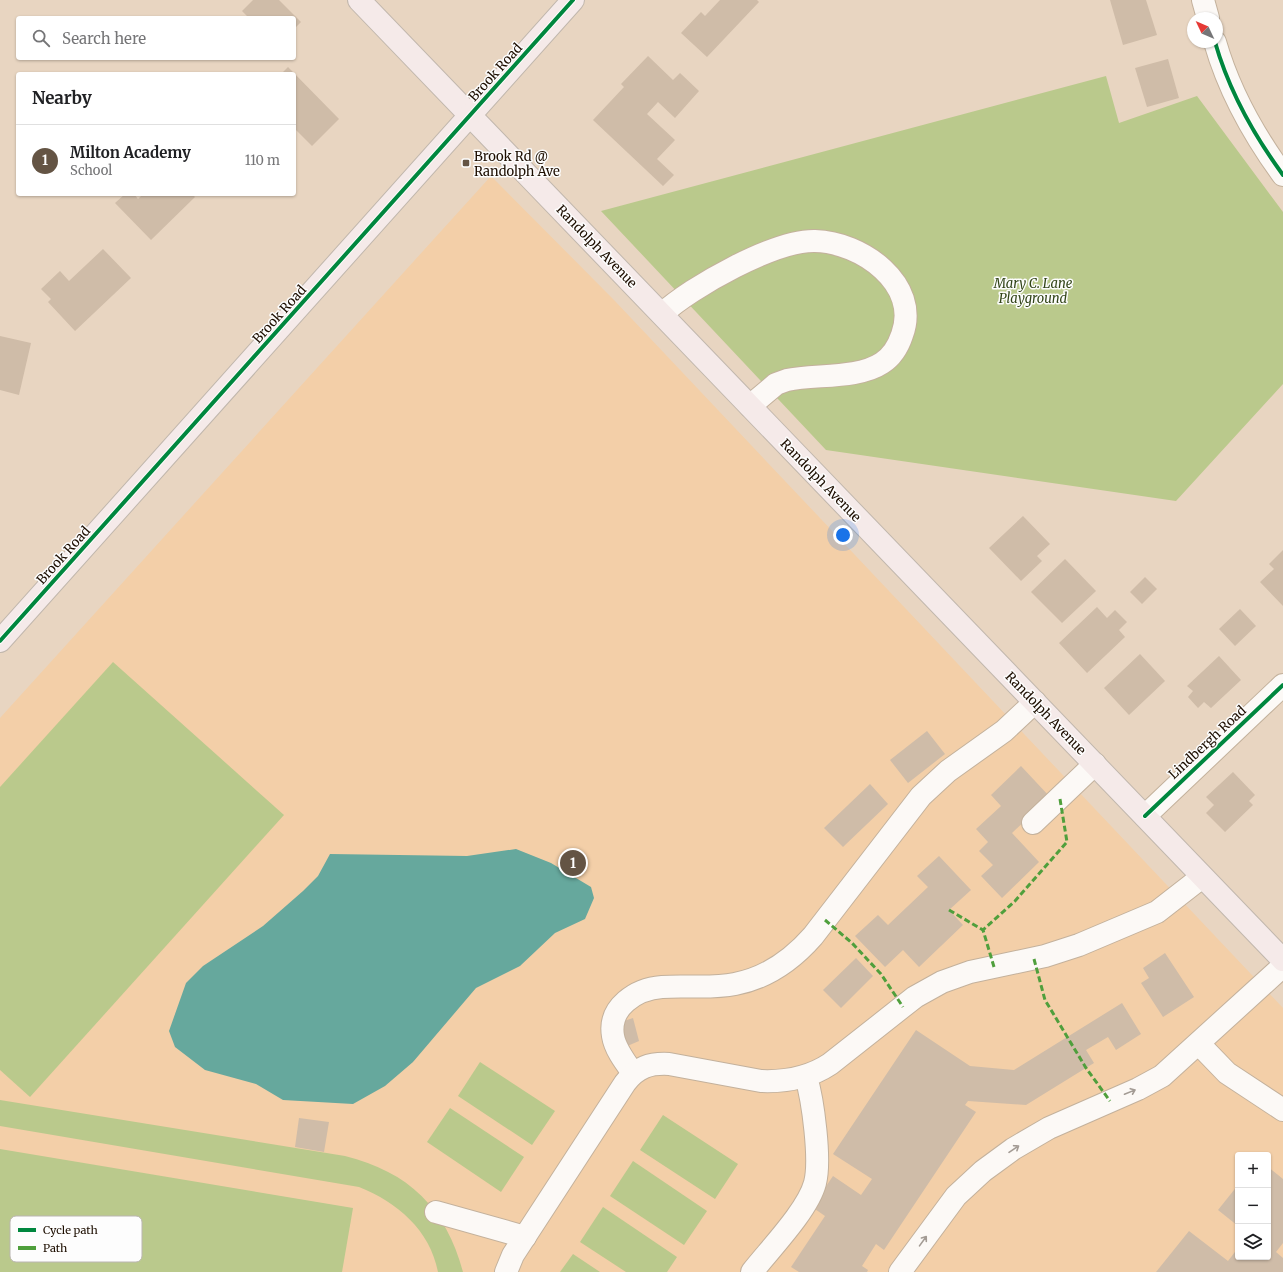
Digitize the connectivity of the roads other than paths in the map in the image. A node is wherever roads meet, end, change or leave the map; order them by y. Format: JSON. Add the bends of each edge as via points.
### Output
{"nodes":[{"id":1,"x":359,"y":0,"type":"edge"},
{"id":2,"x":573,"y":0,"type":"edge"},
{"id":3,"x":1202,"y":0,"type":"edge"},
{"id":4,"x":1206,"y":12,"type":"edge"},
{"id":5,"x":1217,"y":48,"type":"edge"},
{"id":6,"x":470,"y":114,"type":"junction"},
{"id":7,"x":1283,"y":175,"type":"edge"},
{"id":8,"x":662,"y":314,"type":"junction"},
{"id":9,"x":750,"y":406,"type":"junction"},
{"id":10,"x":0,"y":641,"type":"edge"},
{"id":11,"x":1283,"y":685,"type":"edge"},
{"id":12,"x":1035,"y":702,"type":"junction"},
{"id":13,"x":1096,"y":764,"type":"junction"},
{"id":14,"x":1145,"y":816,"type":"junction"},
{"id":15,"x":1033,"y":823,"type":"dead end"},
{"id":16,"x":1202,"y":877,"type":"junction"},
{"id":17,"x":1283,"y":960,"type":"edge"},
{"id":18,"x":1283,"y":966,"type":"edge"},
{"id":19,"x":1199,"y":1044,"type":"junction"},
{"id":20,"x":633,"y":1073,"type":"junction"},
{"id":21,"x":806,"y":1077,"type":"junction"},
{"id":22,"x":1283,"y":1110,"type":"edge"},
{"id":23,"x":436,"y":1212,"type":"dead end"},
{"id":24,"x":525,"y":1237,"type":"junction"},
{"id":25,"x":506,"y":1272,"type":"edge"},
{"id":26,"x":752,"y":1272,"type":"edge"},
{"id":27,"x":900,"y":1272,"type":"edge"}],
"edges":[{"from":1,"to":6,"type":"main road","name":"Randolph Avenue"},
{"from":2,"to":6,"type":"main road","name":"Brook Road"},
{"from":3,"to":4,"type":"street"},
{"from":5,"to":7,"type":"street","via":[[1235,98]]},
{"from":6,"to":8,"type":"main road","name":"Randolph Avenue"},
{"from":6,"to":10,"type":"main road","name":"Brook Road"},
{"from":8,"to":9,"type":"main road","name":"Randolph Avenue"},
{"from":8,"to":9,"type":"street","via":[[696,288],[767,252],[796,242],[825,242],[847,248],[862,254],[887,274],[900,292],[907,311],[906,324],[898,347],[891,356],[867,369],[787,380],[771,388]]},
{"from":9,"to":12,"type":"main road","name":"Randolph Avenue"},
{"from":11,"to":14,"type":"street","name":"Lindbergh Road"},
{"from":12,"to":13,"type":"main road","name":"Randolph Avenue"},
{"from":12,"to":20,"type":"street","via":[[1004,731],[948,771],[925,791],[813,936],[787,961],[770,972],[735,984],[647,989],[624,1003],[615,1014],[612,1025],[613,1037]]},
{"from":13,"to":14,"type":"main road","name":"Randolph Avenue"},
{"from":13,"to":15,"type":"street"},
{"from":14,"to":16,"type":"main road","name":"Randolph Avenue"},
{"from":16,"to":17,"type":"main road","name":"Randolph Avenue"},
{"from":16,"to":21,"type":"street","via":[[1157,912],[1079,945],[1044,956],[970,972],[942,982],[916,997],[830,1064]]},
{"from":18,"to":19,"type":"street"},
{"from":19,"to":22,"type":"street","via":[[1227,1073]]},
{"from":27,"to":19,"type":"street","one_way":true,"via":[[948,1207],[983,1171],[1013,1149],[1049,1128],[1150,1083],[1173,1068]]},
{"from":20,"to":21,"type":"street","via":[[655,1063],[760,1081],[776,1082]]},
{"from":20,"to":24,"type":"street"},
{"from":21,"to":26,"type":"street","via":[[813,1110],[817,1156],[815,1182],[798,1213]]},
{"from":23,"to":24,"type":"street"},
{"from":24,"to":25,"type":"street"}]}
